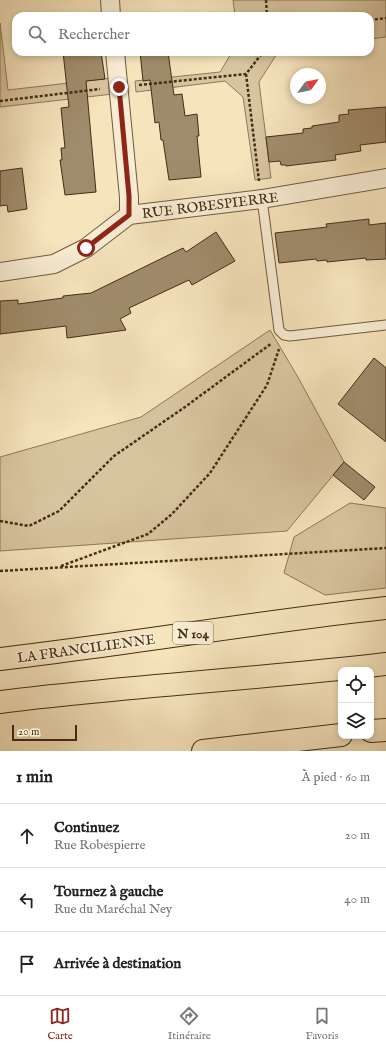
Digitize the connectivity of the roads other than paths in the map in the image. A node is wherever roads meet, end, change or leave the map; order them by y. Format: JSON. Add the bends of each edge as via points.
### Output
{"nodes":[{"id":1,"x":110,"y":0,"type":"edge"},
{"id":2,"x":112,"y":12,"type":"edge"},
{"id":3,"x":115,"y":56,"type":"edge"},
{"id":4,"x":386,"y":178,"type":"edge"},
{"id":5,"x":262,"y":199,"type":"junction"},
{"id":6,"x":129,"y":215,"type":"junction"},
{"id":7,"x":0,"y":272,"type":"edge"},
{"id":8,"x":384,"y":327,"type":"edge"},
{"id":9,"x":386,"y":608,"type":"edge"},
{"id":10,"x":0,"y":659,"type":"edge"},
{"id":11,"x":386,"y":664,"type":"edge"},
{"id":12,"x":0,"y":702,"type":"edge"},
{"id":13,"x":386,"y":730,"type":"edge"},
{"id":14,"x":374,"y":731,"type":"edge"},
{"id":15,"x":338,"y":735,"type":"edge"},
{"id":16,"x":203,"y":751,"type":"edge"}],
"edges":[{"from":1,"to":2,"type":"street"},
{"from":3,"to":6,"type":"street"},
{"from":4,"to":5,"type":"street","name":"RUE ROBESPIERRE"},
{"from":5,"to":6,"type":"street","name":"RUE ROBESPIERRE"},
{"from":5,"to":8,"type":"lane","via":[[280,330],[284,335]]},
{"from":6,"to":7,"type":"street","name":"RUE ROBESPIERRE","via":[[86,248],[54,264]]},
{"from":9,"to":10,"type":"highway","name":"LA FRANCILIENNE","number":"N 104"},
{"from":11,"to":12,"type":"highway"},
{"from":13,"to":14,"type":"highway"},
{"from":15,"to":16,"type":"highway"}]}
